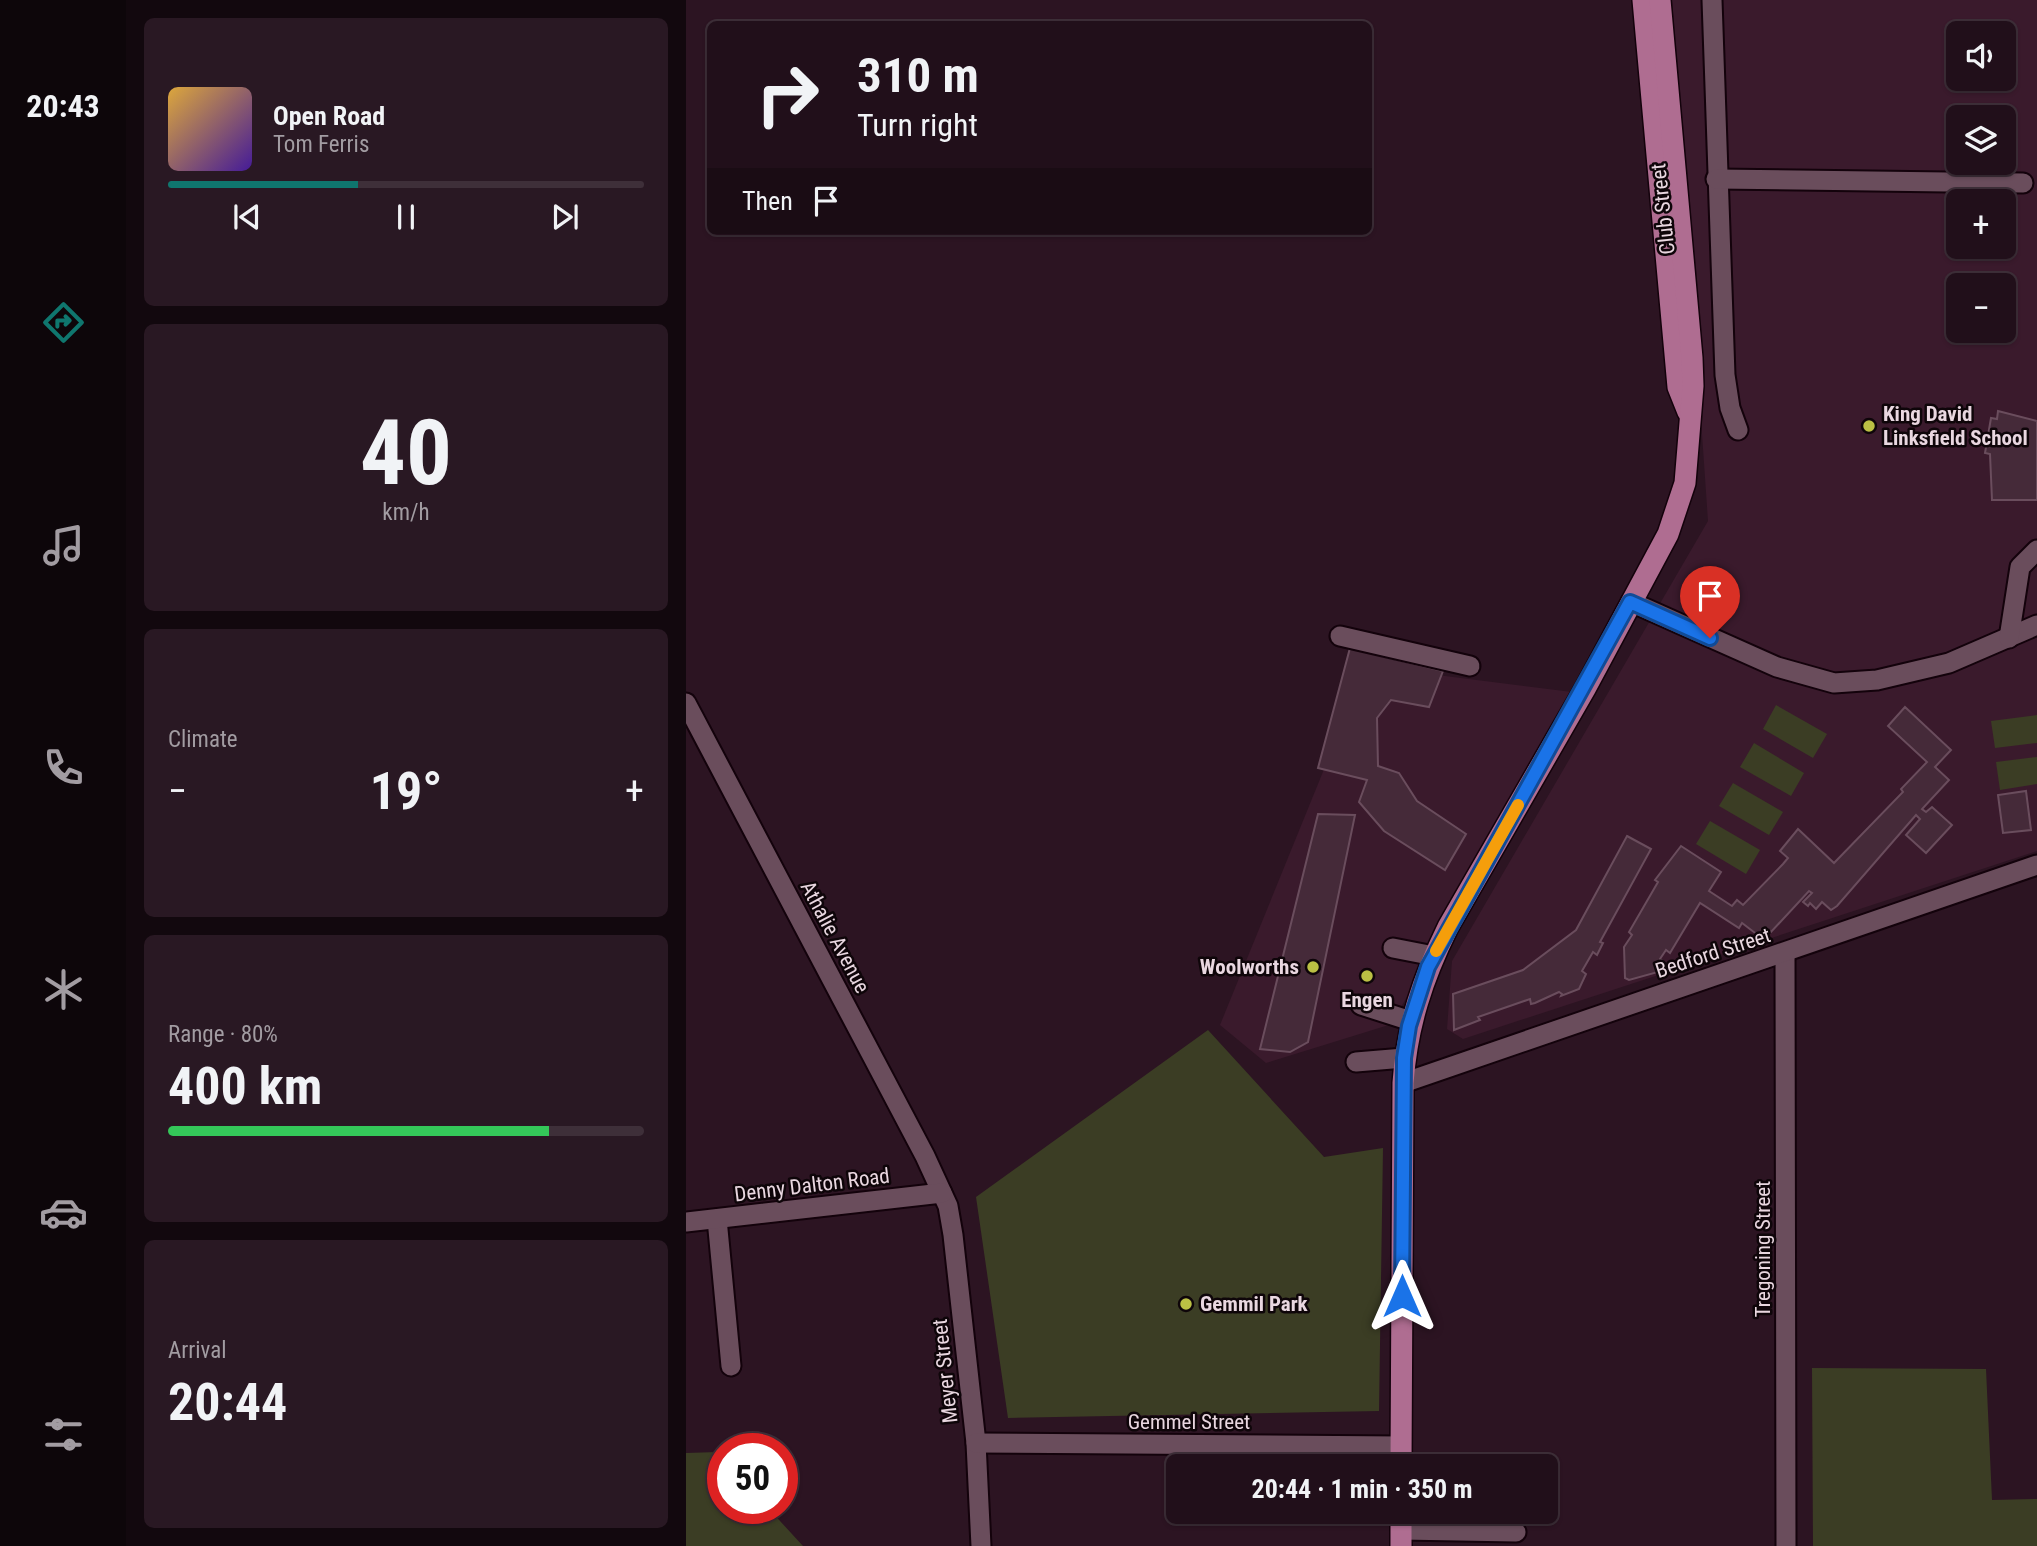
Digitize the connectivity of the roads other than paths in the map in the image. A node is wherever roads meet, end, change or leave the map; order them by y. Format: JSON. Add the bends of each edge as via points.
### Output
{"nodes":[{"id":1,"x":1643,"y":0,"type":"edge"},
{"id":2,"x":1660,"y":0,"type":"edge"},
{"id":3,"x":1712,"y":0,"type":"edge"},
{"id":4,"x":1716,"y":178,"type":"junction"},
{"id":5,"x":2023,"y":183,"type":"dead end"},
{"id":6,"x":1690,"y":417,"type":"junction"},
{"id":7,"x":1738,"y":430,"type":"dead end"},
{"id":8,"x":2037,"y":550,"type":"edge"},
{"id":9,"x":1630,"y":602,"type":"junction"},
{"id":10,"x":2037,"y":625,"type":"edge"},
{"id":11,"x":1340,"y":636,"type":"dead end"},
{"id":12,"x":2009,"y":638,"type":"junction"},
{"id":13,"x":1470,"y":666,"type":"dead end"},
{"id":14,"x":686,"y":703,"type":"edge"},
{"id":15,"x":2037,"y":865,"type":"edge"},
{"id":16,"x":1393,"y":948,"type":"dead end"},
{"id":17,"x":1785,"y":953,"type":"junction"},
{"id":18,"x":1434,"y":956,"type":"junction"},
{"id":19,"x":1361,"y":1004,"type":"dead end"},
{"id":20,"x":1411,"y":1021,"type":"junction"},
{"id":21,"x":1404,"y":1058,"type":"junction"},
{"id":22,"x":1356,"y":1062,"type":"dead end"},
{"id":23,"x":1403,"y":1083,"type":"junction"},
{"id":24,"x":942,"y":1193,"type":"junction"},
{"id":25,"x":717,"y":1219,"type":"junction"},
{"id":26,"x":686,"y":1222,"type":"edge"},
{"id":27,"x":731,"y":1366,"type":"dead end"},
{"id":28,"x":976,"y":1443,"type":"junction"},
{"id":29,"x":1336,"y":1454,"type":"edge"},
{"id":30,"x":1401,"y":1454,"type":"edge"},
{"id":31,"x":1401,"y":1529,"type":"edge"},
{"id":32,"x":1516,"y":1532,"type":"dead end"},
{"id":33,"x":981,"y":1546,"type":"edge"},
{"id":34,"x":1786,"y":1546,"type":"edge"}],
"edges":[{"from":1,"to":6,"type":"main road","name":"Club Street","via":[[1678,387]]},
{"from":2,"to":6,"type":"main road","name":"Club Street","via":[[1692,358]]},
{"from":3,"to":4,"type":"street"},
{"from":4,"to":5,"type":"street"},
{"from":4,"to":7,"type":"street","via":[[1725,375]]},
{"from":6,"to":9,"type":"main road","name":"Club Street","via":[[1685,484],[1678,508]]},
{"from":8,"to":12,"type":"street","via":[[2020,567]]},
{"from":9,"to":12,"type":"street","via":[[1777,667],[1834,683],[1877,680],[1949,663]]},
{"from":9,"to":18,"type":"main road","name":"Club Street"},
{"from":10,"to":12,"type":"street"},
{"from":11,"to":13,"type":"street"},
{"from":14,"to":24,"type":"street","name":"Athalie Avenue"},
{"from":15,"to":17,"type":"street","name":"Bedford Street"},
{"from":16,"to":18,"type":"street"},
{"from":17,"to":23,"type":"street","name":"Bedford Street"},
{"from":17,"to":34,"type":"street","name":"Tregoning Street"},
{"from":18,"to":20,"type":"main road","name":"Club Street"},
{"from":19,"to":20,"type":"street"},
{"from":20,"to":21,"type":"main road","name":"Club Street"},
{"from":21,"to":22,"type":"street"},
{"from":21,"to":23,"type":"main road","name":"Club Street"},
{"from":23,"to":30,"type":"main road","name":"Club Street"},
{"from":24,"to":25,"type":"street","name":"Denny Dalton Road"},
{"from":24,"to":28,"type":"street","name":"Meyer Street","via":[[952,1227]]},
{"from":25,"to":26,"type":"street","name":"Denny Dalton Road"},
{"from":25,"to":27,"type":"street"},
{"from":28,"to":29,"type":"street","name":"Gemmel Street"},
{"from":28,"to":33,"type":"street","name":"Meyer Street"},
{"from":31,"to":32,"type":"street"}]}
